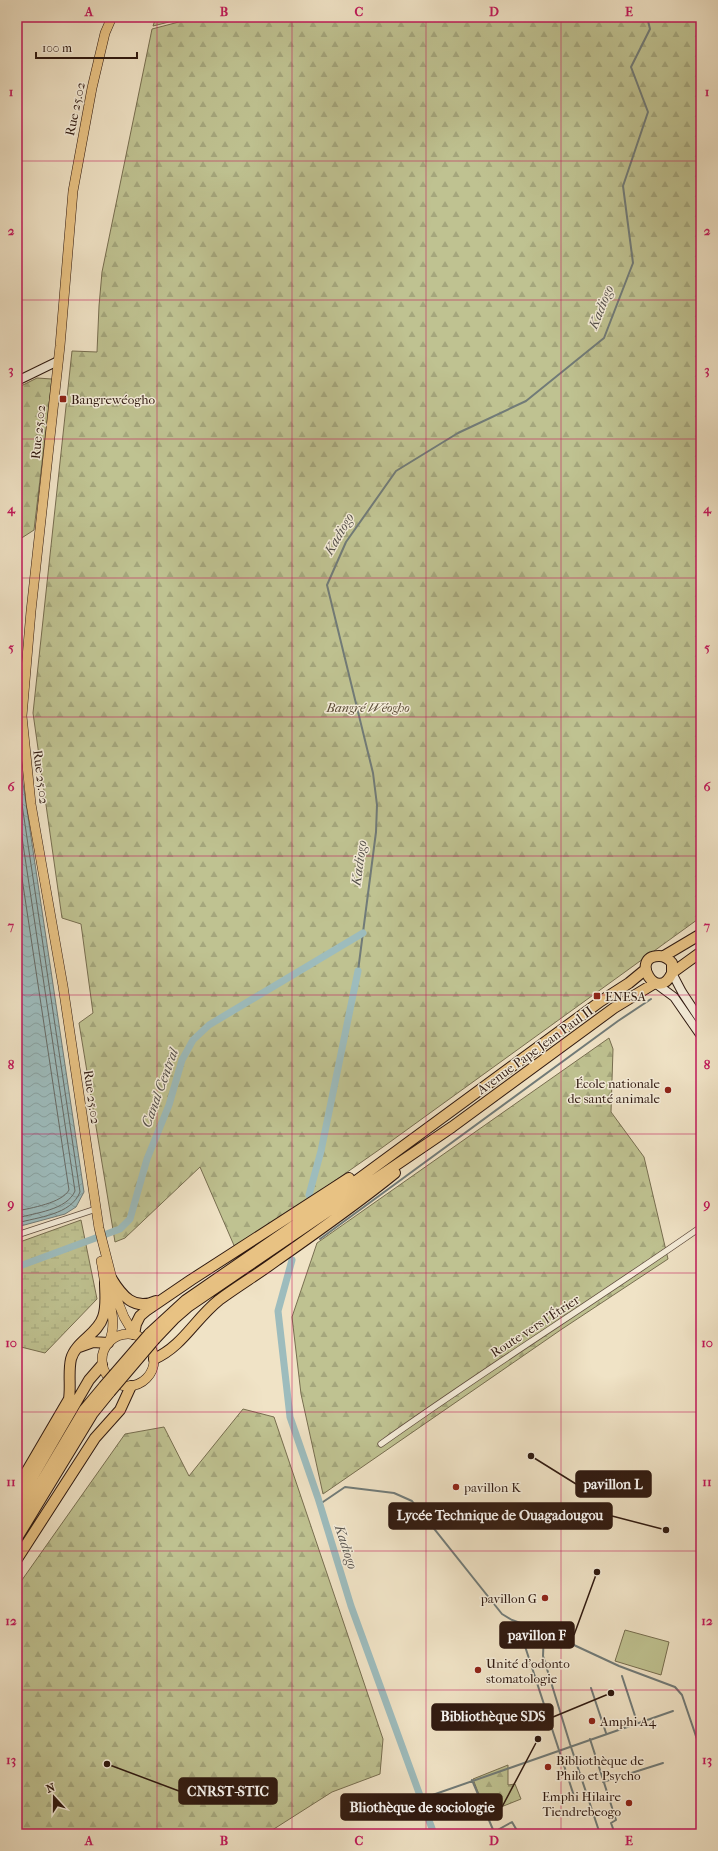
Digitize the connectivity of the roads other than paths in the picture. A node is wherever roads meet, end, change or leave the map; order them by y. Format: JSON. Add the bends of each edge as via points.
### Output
{"nodes":[{"id":1,"x":112,"y":17,"type":"edge"},
{"id":2,"x":107,"y":22,"type":"edge"},
{"id":3,"x":58,"y":361,"type":"junction"},
{"id":4,"x":17,"y":381,"type":"edge"},
{"id":5,"x":20,"y":703,"type":"edge"},
{"id":6,"x":701,"y":934,"type":"edge"},
{"id":7,"x":701,"y":952,"type":"edge"},
{"id":8,"x":664,"y":956,"type":"junction"},
{"id":9,"x":646,"y":969,"type":"junction"},
{"id":10,"x":672,"y":974,"type":"junction"},
{"id":11,"x":655,"y":983,"type":"junction"},
{"id":12,"x":701,"y":1022,"type":"edge"},
{"id":13,"x":701,"y":1036,"type":"edge"},
{"id":14,"x":446,"y":1114,"type":"junction"},
{"id":15,"x":452,"y":1127,"type":"junction"},
{"id":16,"x":96,"y":1209,"type":"junction"},
{"id":17,"x":701,"y":1227,"type":"edge"},
{"id":18,"x":17,"y":1234,"type":"edge"},
{"id":19,"x":108,"y":1280,"type":"junction"},
{"id":20,"x":170,"y":1294,"type":"junction"},
{"id":21,"x":134,"y":1334,"type":"junction"},
{"id":22,"x":152,"y":1336,"type":"junction"},
{"id":23,"x":108,"y":1343,"type":"junction"},
{"id":24,"x":77,"y":1347,"type":"junction"},
{"id":25,"x":154,"y":1359,"type":"junction"},
{"id":26,"x":102,"y":1365,"type":"junction"},
{"id":27,"x":131,"y":1386,"type":"junction"},
{"id":28,"x":107,"y":1389,"type":"junction"},
{"id":29,"x":381,"y":1444,"type":"dead end"},
{"id":30,"x":17,"y":1488,"type":"edge"},
{"id":31,"x":17,"y":1504,"type":"edge"},
{"id":32,"x":17,"y":1523,"type":"edge"},
{"id":33,"x":17,"y":1538,"type":"edge"},
{"id":34,"x":17,"y":1559,"type":"edge"}],
"edges":[{"from":1,"to":2,"type":"main road","name":"Rue 25.02"},
{"from":2,"to":3,"type":"main road","name":"Rue 25.02","via":[[87,111],[74,186]]},
{"from":3,"to":4,"type":"street"},
{"from":3,"to":5,"type":"main road","name":"Rue 25.02"},
{"from":5,"to":16,"type":"main road","name":"Rue 25.02","via":[[31,804],[64,993]]},
{"from":6,"to":8,"type":"highway","name":"Avenue Pape Jean Paul II"},
{"from":7,"to":10,"type":"highway","name":"Avenue Pape Jean Paul II"},
{"from":8,"to":9,"type":"highway","name":"Avenue Pape Jean Paul II","via":[[652,958]]},
{"from":8,"to":10,"type":"highway","via":[[672,963]]},
{"from":9,"to":11,"type":"highway","via":[[648,977]]},
{"from":9,"to":14,"type":"highway","name":"Avenue Pape Jean Paul II"},
{"from":10,"to":11,"type":"highway","name":"Avenue Pape Jean Paul II","via":[[668,980]]},
{"from":10,"to":12,"type":"street"},
{"from":11,"to":13,"type":"street","via":[[674,997]]},
{"from":11,"to":15,"type":"highway","name":"Avenue Pape Jean Paul II","via":[[614,1008]]},
{"from":14,"to":20,"type":"highway"},
{"from":14,"to":22,"type":"highway","via":[[186,1300]]},
{"from":15,"to":22,"type":"highway","via":[[189,1306]]},
{"from":15,"to":25,"type":"highway","via":[[316,1233],[219,1300],[177,1346]]},
{"from":16,"to":18,"type":"street"},
{"from":16,"to":19,"type":"main road","name":"Rue 25.02"},
{"from":17,"to":29,"type":"street","name":"Route vers l'Étrier"},
{"from":19,"to":20,"type":"highway","via":[[128,1300],[139,1304],[148,1304]]},
{"from":19,"to":21,"type":"main road","name":"Rue 25.02"},
{"from":19,"to":23,"type":"main road","name":"Rue 25.02","via":[[113,1315],[113,1332]]},
{"from":19,"to":24,"type":"highway","via":[[103,1318],[98,1327]]},
{"from":20,"to":21,"type":"highway","via":[[140,1316]]},
{"from":21,"to":23,"type":"main road","via":[[117,1336]]},
{"from":21,"to":25,"type":"main road","via":[[150,1346]]},
{"from":22,"to":28,"type":"highway","bridge":true},
{"from":23,"to":24,"type":"highway","via":[[93,1342]]},
{"from":23,"to":26,"type":"main road","via":[[102,1357]]},
{"from":24,"to":30,"type":"highway","via":[[71,1358],[69,1399]]},
{"from":25,"to":27,"type":"main road","via":[[154,1367],[145,1380]]},
{"from":26,"to":27,"type":"main road","via":[[110,1379],[123,1386]]},
{"from":26,"to":31,"type":"highway","via":[[89,1380]]},
{"from":27,"to":34,"type":"highway","via":[[120,1410],[95,1438]]},
{"from":28,"to":32,"type":"highway","via":[[84,1410]]},
{"from":28,"to":33,"type":"highway"}]}
